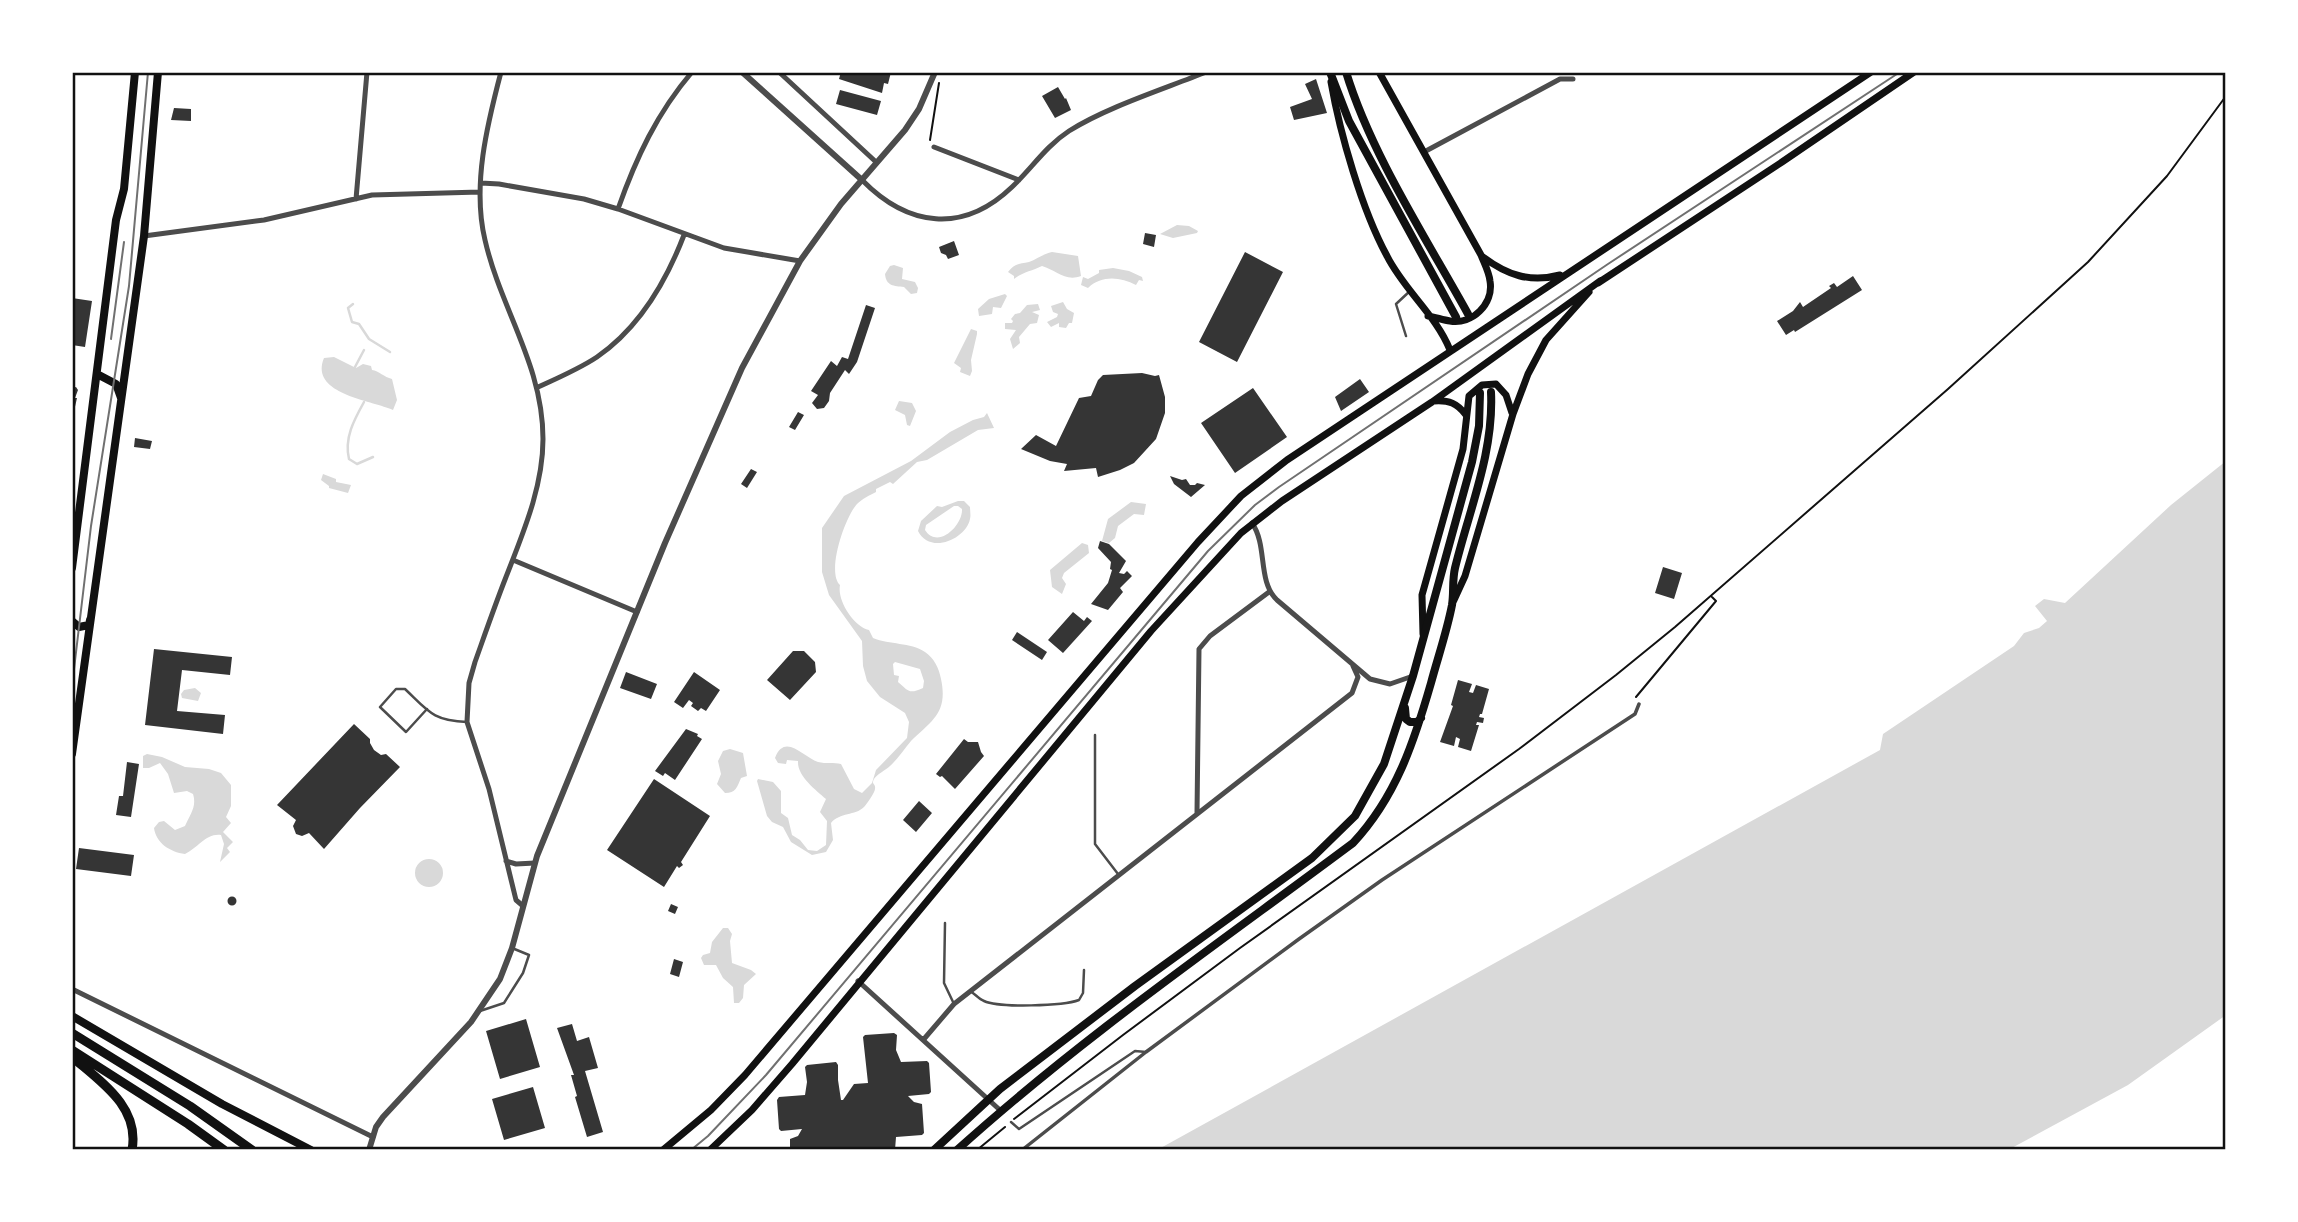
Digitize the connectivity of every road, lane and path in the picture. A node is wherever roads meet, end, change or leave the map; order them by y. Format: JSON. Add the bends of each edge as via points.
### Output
{"nodes":[{"id":1,"x":135,"y":72,"type":"edge"},
{"id":2,"x":158,"y":72,"type":"edge"},
{"id":3,"x":367,"y":72,"type":"edge"},
{"id":4,"x":501,"y":72,"type":"edge"},
{"id":5,"x":692,"y":72,"type":"edge"},
{"id":6,"x":742,"y":72,"type":"edge"},
{"id":7,"x":779,"y":72,"type":"edge"},
{"id":8,"x":1206,"y":72,"type":"edge"},
{"id":9,"x":1330,"y":72,"type":"edge"},
{"id":10,"x":1346,"y":72,"type":"edge"},
{"id":11,"x":1379,"y":72,"type":"edge"},
{"id":12,"x":1871,"y":72,"type":"edge"},
{"id":13,"x":1914,"y":72,"type":"edge"},
{"id":14,"x":938,"y":73,"type":"edge"},
{"id":15,"x":1573,"y":79,"type":"dead end"},
{"id":16,"x":2226,"y":96,"type":"edge"},
{"id":17,"x":934,"y":147,"type":"joint"},
{"id":18,"x":1424,"y":152,"type":"junction"},
{"id":19,"x":876,"y":162,"type":"junction"},
{"id":20,"x":862,"y":180,"type":"junction"},
{"id":21,"x":1019,"y":180,"type":"junction"},
{"id":22,"x":481,"y":183,"type":"junction"},
{"id":23,"x":480,"y":192,"type":"junction"},
{"id":24,"x":356,"y":199,"type":"junction"},
{"id":25,"x":618,"y":209,"type":"junction"},
{"id":26,"x":684,"y":234,"type":"junction"},
{"id":27,"x":144,"y":236,"type":"junction"},
{"id":28,"x":1481,"y":255,"type":"junction"},
{"id":29,"x":800,"y":261,"type":"junction"},
{"id":30,"x":1570,"y":271,"type":"junction"},
{"id":31,"x":1600,"y":281,"type":"junction"},
{"id":32,"x":1410,"y":291,"type":"junction"},
{"id":33,"x":1468,"y":314,"type":"dead end"},
{"id":34,"x":1428,"y":316,"type":"junction"},
{"id":35,"x":1456,"y":317,"type":"dead end"},
{"id":36,"x":1406,"y":336,"type":"dead end"},
{"id":37,"x":1450,"y":350,"type":"junction"},
{"id":38,"x":97,"y":374,"type":"junction"},
{"id":39,"x":538,"y":387,"type":"junction"},
{"id":40,"x":1491,"y":392,"type":"dead end"},
{"id":41,"x":1480,"y":393,"type":"dead end"},
{"id":42,"x":122,"y":401,"type":"junction"},
{"id":43,"x":1432,"y":402,"type":"junction"},
{"id":44,"x":1513,"y":414,"type":"junction"},
{"id":45,"x":1466,"y":415,"type":"junction"},
{"id":46,"x":1252,"y":523,"type":"junction"},
{"id":47,"x":513,"y":560,"type":"junction"},
{"id":48,"x":72,"y":568,"type":"edge"},
{"id":49,"x":1269,"y":592,"type":"junction"},
{"id":50,"x":1712,"y":596,"type":"junction"},
{"id":51,"x":1452,"y":603,"type":"junction"},
{"id":52,"x":638,"y":612,"type":"junction"},
{"id":53,"x":90,"y":620,"type":"junction"},
{"id":54,"x":72,"y":621,"type":"edge"},
{"id":55,"x":1423,"y":640,"type":"junction"},
{"id":56,"x":1353,"y":666,"type":"junction"},
{"id":57,"x":1413,"y":676,"type":"junction"},
{"id":58,"x":1405,"y":702,"type":"junction"},
{"id":59,"x":1639,"y":704,"type":"joint"},
{"id":60,"x":427,"y":709,"type":"junction"},
{"id":61,"x":1422,"y":715,"type":"junction"},
{"id":62,"x":467,"y":722,"type":"junction"},
{"id":63,"x":1095,"y":735,"type":"dead end"},
{"id":64,"x":72,"y":754,"type":"edge"},
{"id":65,"x":1196,"y":813,"type":"junction"},
{"id":66,"x":506,"y":861,"type":"junction"},
{"id":67,"x":535,"y":863,"type":"junction"},
{"id":68,"x":1118,"y":875,"type":"junction"},
{"id":69,"x":523,"y":906,"type":"junction"},
{"id":70,"x":945,"y":923,"type":"dead end"},
{"id":71,"x":512,"y":948,"type":"junction"},
{"id":72,"x":1084,"y":970,"type":"dead end"},
{"id":73,"x":858,"y":981,"type":"junction"},
{"id":74,"x":72,"y":989,"type":"edge"},
{"id":75,"x":970,"y":991,"type":"junction"},
{"id":76,"x":954,"y":1004,"type":"junction"},
{"id":77,"x":480,"y":1011,"type":"junction"},
{"id":78,"x":72,"y":1016,"type":"edge"},
{"id":79,"x":72,"y":1033,"type":"edge"},
{"id":80,"x":924,"y":1039,"type":"junction"},
{"id":81,"x":72,"y":1050,"type":"edge"},
{"id":82,"x":1146,"y":1052,"type":"junction"},
{"id":83,"x":72,"y":1057,"type":"edge"},
{"id":84,"x":989,"y":1098,"type":"junction"},
{"id":85,"x":1001,"y":1111,"type":"junction"},
{"id":86,"x":1011,"y":1122,"type":"junction"},
{"id":87,"x":373,"y":1137,"type":"junction"},
{"id":88,"x":132,"y":1150,"type":"edge"},
{"id":89,"x":224,"y":1150,"type":"edge"},
{"id":90,"x":252,"y":1150,"type":"edge"},
{"id":91,"x":311,"y":1150,"type":"edge"},
{"id":92,"x":369,"y":1150,"type":"edge"},
{"id":93,"x":375,"y":1150,"type":"edge"},
{"id":94,"x":663,"y":1150,"type":"edge"},
{"id":95,"x":710,"y":1150,"type":"edge"},
{"id":96,"x":934,"y":1150,"type":"edge"},
{"id":97,"x":957,"y":1150,"type":"edge"},
{"id":98,"x":977,"y":1150,"type":"edge"},
{"id":99,"x":1022,"y":1150,"type":"edge"}],
"edges":[{"from":1,"to":38,"type":"main road","via":[[124,189]]},
{"from":2,"to":27,"type":"main road"},
{"from":3,"to":24,"type":"street"},
{"from":4,"to":22,"type":"street"},
{"from":5,"to":25,"type":"street","via":[[654,124]]},
{"from":6,"to":20,"type":"street"},
{"from":7,"to":19,"type":"street"},
{"from":8,"to":21,"type":"street","via":[[1075,128],[1050,144]]},
{"from":9,"to":32,"type":"main road","via":[[1364,204],[1386,256]]},
{"from":9,"to":35,"type":"main road","via":[[1349,121]]},
{"from":10,"to":33,"type":"main road","via":[[1380,153]]},
{"from":11,"to":18,"type":"main road"},
{"from":12,"to":30,"type":"main road"},
{"from":13,"to":31,"type":"main road"},
{"from":14,"to":17,"type":"path","via":[[930,141]]},
{"from":14,"to":19,"type":"street","via":[[905,130]]},
{"from":15,"to":18,"type":"street","via":[[1560,79]]},
{"from":16,"to":50,"type":"path","via":[[2166,176],[2088,262]]},
{"from":17,"to":21,"type":"street"},
{"from":18,"to":28,"type":"main road"},
{"from":19,"to":20,"type":"street"},
{"from":20,"to":21,"type":"street","via":[[903,210],[950,220],[984,208]]},
{"from":20,"to":29,"type":"street"},
{"from":22,"to":23,"type":"street"},
{"from":22,"to":25,"type":"street"},
{"from":23,"to":24,"type":"street","via":[[390,193]]},
{"from":23,"to":39,"type":"street","via":[[485,242]]},
{"from":24,"to":27,"type":"street","via":[[264,220]]},
{"from":25,"to":26,"type":"street"},
{"from":26,"to":29,"type":"street","via":[[724,248]]},
{"from":26,"to":39,"type":"street","via":[[666,276],[631,327],[595,359]]},
{"from":27,"to":42,"type":"main road"},
{"from":28,"to":30,"type":"main road","via":[[1500,269],[1531,279]]},
{"from":28,"to":34,"type":"main road","via":[[1491,290],[1481,310],[1462,321]]},
{"from":29,"to":52,"type":"street","via":[[741,368]]},
{"from":30,"to":37,"type":"main road"},
{"from":31,"to":43,"type":"main road"},
{"from":31,"to":44,"type":"main road","via":[[1546,340]]},
{"from":32,"to":34,"type":"main road"},
{"from":32,"to":36,"type":"lane","via":[[1396,304]]},
{"from":34,"to":37,"type":"main road"},
{"from":37,"to":94,"type":"main road","via":[[1241,496],[745,1075]]},
{"from":38,"to":42,"type":"main road","via":[[116,384]]},
{"from":38,"to":48,"type":"main road"},
{"from":39,"to":47,"type":"street","via":[[541,470]]},
{"from":40,"to":51,"type":"main road","via":[[1489,440],[1454,573]]},
{"from":41,"to":55,"type":"main road","via":[[1472,463]]},
{"from":42,"to":53,"type":"main road"},
{"from":43,"to":45,"type":"main road","via":[[1459,405]]},
{"from":43,"to":46,"type":"main road"},
{"from":44,"to":45,"type":"main road","via":[[1502,388],[1489,384],[1469,396]]},
{"from":44,"to":51,"type":"main road","via":[[1465,576]]},
{"from":45,"to":55,"type":"main road","via":[[1463,449],[1422,595]]},
{"from":46,"to":49,"type":"street"},
{"from":46,"to":73,"type":"main road","via":[[1152,631]]},
{"from":47,"to":52,"type":"street"},
{"from":47,"to":62,"type":"street","via":[[472,673]]},
{"from":49,"to":56,"type":"street"},
{"from":49,"to":65,"type":"street","via":[[1199,649]]},
{"from":50,"to":59,"type":"path","via":[[1716,601],[1636,696]]},
{"from":50,"to":86,"type":"path","via":[[1519,749],[1240,948]]},
{"from":51,"to":61,"type":"main road"},
{"from":52,"to":67,"type":"street"},
{"from":53,"to":54,"type":"main road","via":[[89,625],[79,627]]},
{"from":53,"to":64,"type":"main road"},
{"from":55,"to":57,"type":"main road"},
{"from":56,"to":57,"type":"street","via":[[1370,679],[1390,684]]},
{"from":56,"to":65,"type":"street","via":[[1357,677],[1352,693]]},
{"from":57,"to":58,"type":"main road"},
{"from":58,"to":61,"type":"main road","via":[[1406,719],[1417,722]]},
{"from":58,"to":84,"type":"main road","via":[[1368,797],[1312,858]]},
{"from":59,"to":82,"type":"street","via":[[1634,714],[1382,880]]},
{"from":60,"to":60,"type":"lane","via":[[406,732],[380,707],[396,689],[405,689]]},
{"from":60,"to":62,"type":"lane","via":[[436,718]]},
{"from":61,"to":85,"type":"main road","via":[[1392,791],[1353,843],[1148,993]]},
{"from":62,"to":66,"type":"street"},
{"from":63,"to":68,"type":"lane","via":[[1095,844]]},
{"from":65,"to":68,"type":"street"},
{"from":66,"to":67,"type":"street"},
{"from":66,"to":69,"type":"street","via":[[516,900]]},
{"from":67,"to":69,"type":"street"},
{"from":68,"to":75,"type":"street"},
{"from":69,"to":71,"type":"street"},
{"from":70,"to":76,"type":"lane","via":[[944,984]]},
{"from":71,"to":77,"type":"street"},
{"from":71,"to":77,"type":"lane","via":[[529,955],[527,964],[508,999]]},
{"from":72,"to":75,"type":"lane","via":[[1083,993],[1075,1002],[996,1004]]},
{"from":73,"to":80,"type":"street"},
{"from":73,"to":95,"type":"main road","via":[[752,1110]]},
{"from":74,"to":87,"type":"street"},
{"from":75,"to":76,"type":"street"},
{"from":76,"to":80,"type":"street"},
{"from":77,"to":87,"type":"street","via":[[388,1111]]},
{"from":78,"to":91,"type":"main road"},
{"from":79,"to":90,"type":"highway"},
{"from":80,"to":84,"type":"street"},
{"from":81,"to":89,"type":"highway"},
{"from":82,"to":86,"type":"lane","via":[[1135,1051],[1020,1129]]},
{"from":82,"to":99,"type":"street"},
{"from":83,"to":88,"type":"highway","via":[[121,1102],[133,1128]]},
{"from":84,"to":85,"type":"street"},
{"from":84,"to":96,"type":"main road"},
{"from":85,"to":97,"type":"main road"},
{"from":86,"to":98,"type":"path"},
{"from":87,"to":92,"type":"street"},
{"from":87,"to":93,"type":"street"}]}
